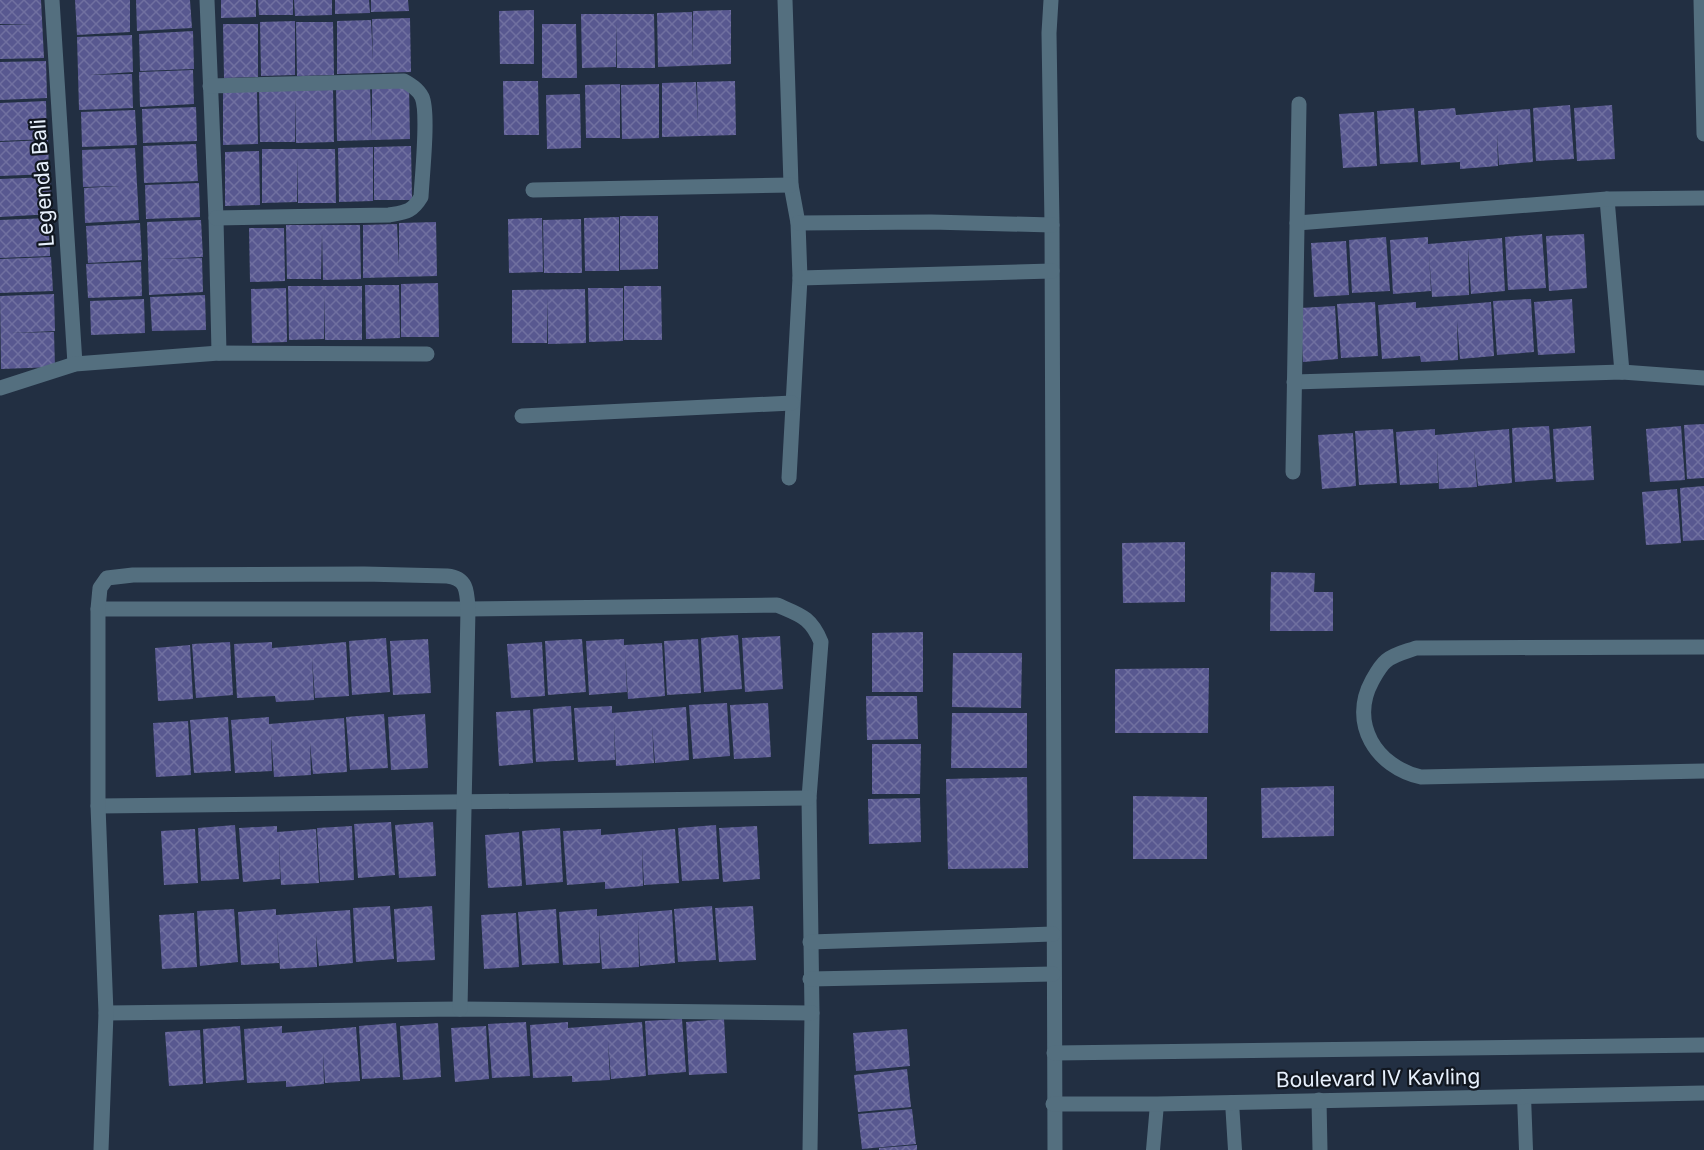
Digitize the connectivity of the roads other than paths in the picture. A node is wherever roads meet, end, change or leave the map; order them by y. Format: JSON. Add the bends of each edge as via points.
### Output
{"nodes":[{"id":1,"x":52,"y":0,"type":"edge"},
{"id":2,"x":207,"y":0,"type":"edge"},
{"id":3,"x":785,"y":0,"type":"edge"},
{"id":4,"x":1051,"y":0,"type":"edge"},
{"id":5,"x":1701,"y":0,"type":"edge"},
{"id":6,"x":210,"y":86,"type":"junction"},
{"id":7,"x":1299,"y":104,"type":"dead end"},
{"id":8,"x":1704,"y":134,"type":"edge"},
{"id":9,"x":791,"y":185,"type":"junction"},
{"id":10,"x":533,"y":190,"type":"dead end"},
{"id":11,"x":1704,"y":198,"type":"edge"},
{"id":12,"x":1607,"y":199,"type":"junction"},
{"id":13,"x":216,"y":218,"type":"junction"},
{"id":14,"x":798,"y":223,"type":"junction"},
{"id":15,"x":1297,"y":223,"type":"junction"},
{"id":16,"x":1052,"y":225,"type":"junction"},
{"id":17,"x":1052,"y":271,"type":"junction"},
{"id":18,"x":800,"y":278,"type":"junction"},
{"id":19,"x":219,"y":353,"type":"junction"},
{"id":20,"x":427,"y":354,"type":"dead end"},
{"id":21,"x":75,"y":364,"type":"junction"},
{"id":22,"x":1622,"y":372,"type":"junction"},
{"id":23,"x":1704,"y":378,"type":"edge"},
{"id":24,"x":1294,"y":382,"type":"junction"},
{"id":25,"x":0,"y":388,"type":"edge"},
{"id":26,"x":792,"y":403,"type":"junction"},
{"id":27,"x":522,"y":416,"type":"dead end"},
{"id":28,"x":1293,"y":472,"type":"dead end"},
{"id":29,"x":789,"y":478,"type":"dead end"},
{"id":30,"x":98,"y":609,"type":"junction"},
{"id":31,"x":468,"y":609,"type":"junction"},
{"id":32,"x":1704,"y":647,"type":"edge"},
{"id":33,"x":1704,"y":771,"type":"edge"},
{"id":34,"x":808,"y":798,"type":"junction"},
{"id":35,"x":464,"y":801,"type":"junction"},
{"id":36,"x":98,"y":806,"type":"junction"},
{"id":37,"x":1053,"y":934,"type":"junction"},
{"id":38,"x":810,"y":942,"type":"junction"},
{"id":39,"x":1053,"y":974,"type":"junction"},
{"id":40,"x":810,"y":979,"type":"junction"},
{"id":41,"x":460,"y":1009,"type":"junction"},
{"id":42,"x":106,"y":1013,"type":"junction"},
{"id":43,"x":812,"y":1013,"type":"junction"},
{"id":44,"x":1704,"y":1044,"type":"edge"},
{"id":45,"x":1054,"y":1053,"type":"junction"},
{"id":46,"x":1704,"y":1093,"type":"edge"},
{"id":47,"x":1524,"y":1096,"type":"junction"},
{"id":48,"x":1319,"y":1100,"type":"junction"},
{"id":49,"x":1232,"y":1102,"type":"junction"},
{"id":50,"x":1053,"y":1104,"type":"junction"},
{"id":51,"x":1158,"y":1104,"type":"junction"},
{"id":52,"x":101,"y":1150,"type":"edge"},
{"id":53,"x":810,"y":1150,"type":"edge"},
{"id":54,"x":1054,"y":1150,"type":"edge"},
{"id":55,"x":1153,"y":1150,"type":"edge"},
{"id":56,"x":1235,"y":1150,"type":"edge"},
{"id":57,"x":1320,"y":1150,"type":"edge"},
{"id":58,"x":1526,"y":1150,"type":"edge"}],
"edges":[{"from":1,"to":21,"type":"street","name":"Legenda Bali"},
{"from":2,"to":6,"type":"street"},
{"from":3,"to":9,"type":"street"},
{"from":4,"to":16,"type":"street"},
{"from":5,"to":8,"type":"street"},
{"from":6,"to":13,"type":"street"},
{"from":6,"to":13,"type":"street","via":[[404,81],[422,96],[425,111],[421,197],[406,212]]},
{"from":7,"to":15,"type":"street"},
{"from":9,"to":10,"type":"street"},
{"from":9,"to":14,"type":"street"},
{"from":11,"to":12,"type":"street"},
{"from":12,"to":15,"type":"street"},
{"from":12,"to":22,"type":"street"},
{"from":13,"to":19,"type":"street"},
{"from":14,"to":16,"type":"street"},
{"from":14,"to":18,"type":"street"},
{"from":15,"to":24,"type":"street"},
{"from":16,"to":17,"type":"street"},
{"from":17,"to":18,"type":"street"},
{"from":17,"to":37,"type":"street"},
{"from":18,"to":26,"type":"street"},
{"from":19,"to":20,"type":"street"},
{"from":19,"to":21,"type":"street"},
{"from":21,"to":25,"type":"street"},
{"from":22,"to":23,"type":"street"},
{"from":22,"to":24,"type":"street"},
{"from":24,"to":28,"type":"street"},
{"from":26,"to":27,"type":"street"},
{"from":26,"to":29,"type":"street"},
{"from":30,"to":31,"type":"street"},
{"from":30,"to":31,"type":"street","via":[[100,588],[113,576],[352,574],[455,577],[467,589]]},
{"from":30,"to":36,"type":"street"},
{"from":31,"to":34,"type":"street","via":[[777,605],[803,616],[814,626],[821,642]]},
{"from":31,"to":35,"type":"street"},
{"from":32,"to":33,"type":"street","via":[[1416,648],[1384,662],[1366,694],[1364,723],[1378,752],[1390,764],[1421,777]]},
{"from":34,"to":35,"type":"street"},
{"from":34,"to":38,"type":"street"},
{"from":35,"to":36,"type":"street"},
{"from":35,"to":41,"type":"street"},
{"from":36,"to":42,"type":"street"},
{"from":37,"to":38,"type":"street"},
{"from":37,"to":39,"type":"street"},
{"from":38,"to":40,"type":"street"},
{"from":39,"to":40,"type":"street"},
{"from":39,"to":45,"type":"street"},
{"from":40,"to":43,"type":"street"},
{"from":41,"to":42,"type":"street"},
{"from":41,"to":43,"type":"street"},
{"from":42,"to":52,"type":"street"},
{"from":43,"to":53,"type":"street"},
{"from":44,"to":45,"type":"street"},
{"from":45,"to":50,"type":"street"},
{"from":46,"to":47,"type":"street","name":"Boulevard IV Kavling"},
{"from":47,"to":48,"type":"street","name":"Boulevard IV Kavling"},
{"from":47,"to":58,"type":"lane"},
{"from":48,"to":49,"type":"street","name":"Boulevard IV Kavling"},
{"from":48,"to":57,"type":"street"},
{"from":49,"to":51,"type":"street","name":"Boulevard IV Kavling"},
{"from":49,"to":56,"type":"lane"},
{"from":50,"to":51,"type":"street","name":"Boulevard IV Kavling"},
{"from":50,"to":54,"type":"street"},
{"from":51,"to":55,"type":"lane"}]}
